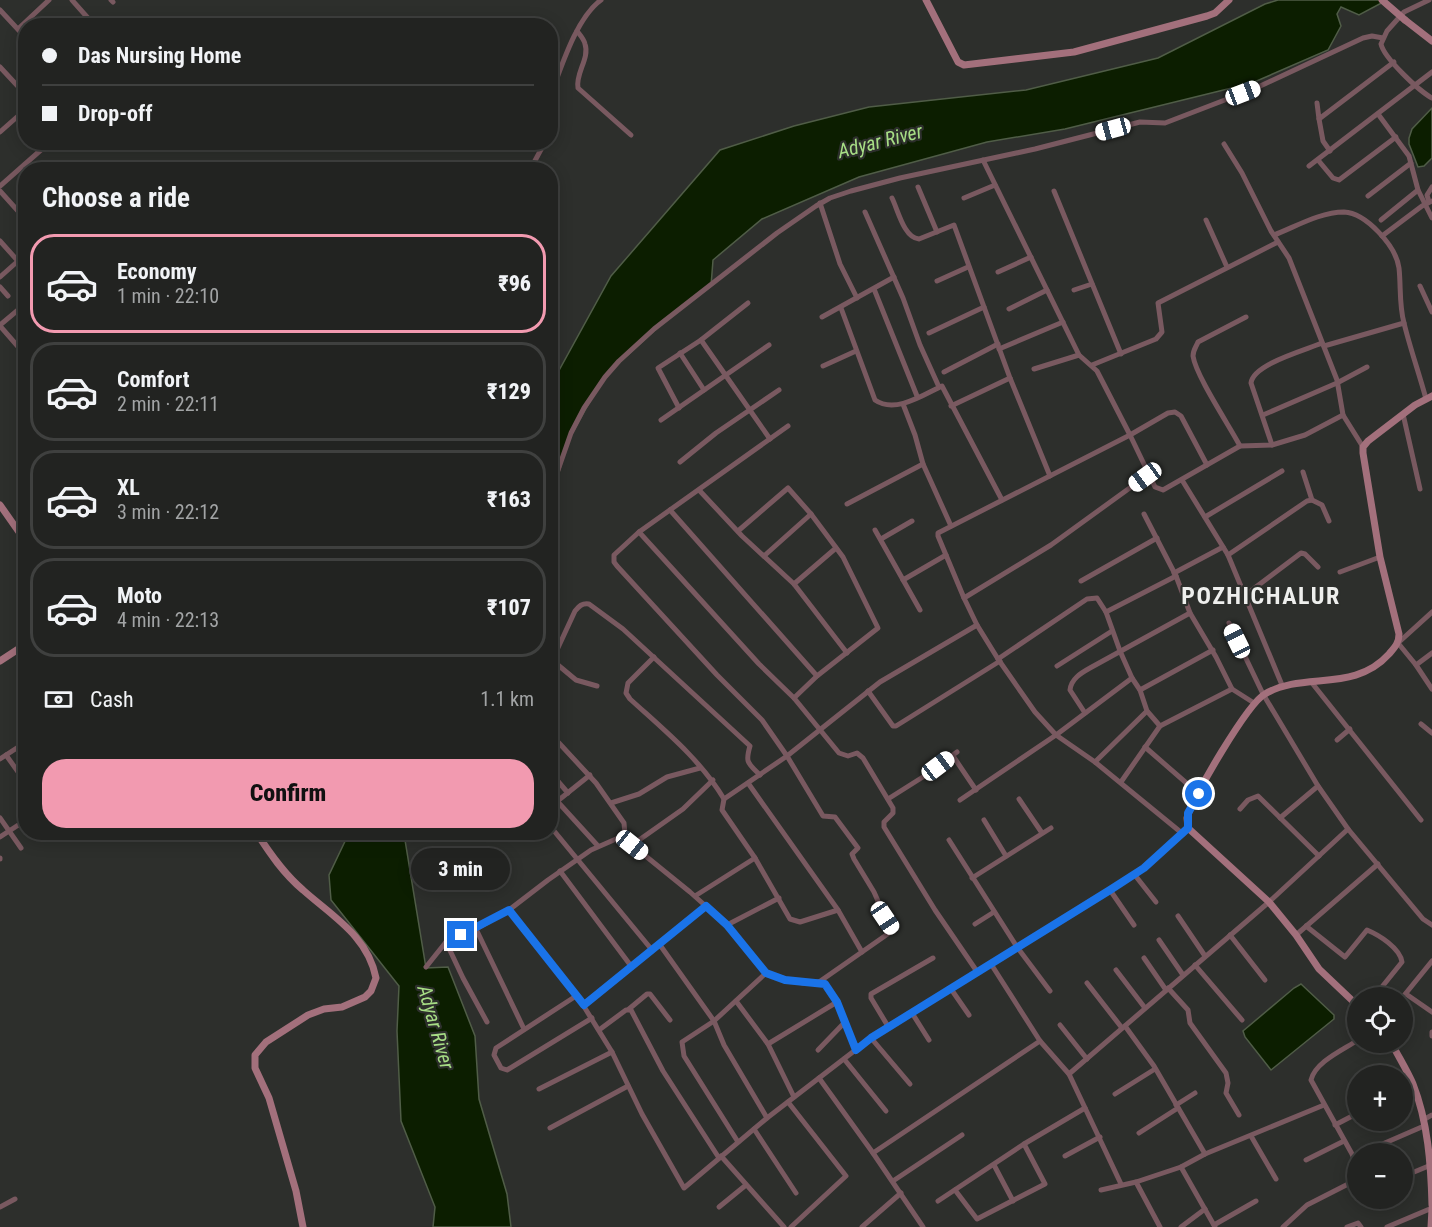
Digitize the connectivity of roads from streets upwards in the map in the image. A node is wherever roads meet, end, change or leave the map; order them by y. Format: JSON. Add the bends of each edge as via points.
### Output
{"nodes":[{"id":1,"x":72,"y":0,"type":"edge"},
{"id":2,"x":601,"y":0,"type":"edge"},
{"id":3,"x":926,"y":0,"type":"edge"},
{"id":4,"x":1229,"y":0,"type":"edge"},
{"id":5,"x":1382,"y":0,"type":"edge"},
{"id":6,"x":1429,"y":0,"type":"edge"},
{"id":7,"x":47,"y":1,"type":"edge"},
{"id":8,"x":0,"y":10,"type":"edge"},
{"id":9,"x":29,"y":18,"type":"edge"},
{"id":10,"x":88,"y":18,"type":"edge"},
{"id":11,"x":18,"y":29,"type":"edge"},
{"id":12,"x":577,"y":31,"type":"junction"},
{"id":13,"x":1383,"y":38,"type":"junction"},
{"id":14,"x":1432,"y":41,"type":"edge"},
{"id":15,"x":1394,"y":62,"type":"junction"},
{"id":16,"x":0,"y":67,"type":"edge"},
{"id":17,"x":1432,"y":72,"type":"edge"},
{"id":18,"x":558,"y":77,"type":"edge"},
{"id":19,"x":18,"y":86,"type":"edge"},
{"id":20,"x":1414,"y":86,"type":"junction"},
{"id":21,"x":1432,"y":98,"type":"edge"},
{"id":22,"x":1317,"y":103,"type":"dead end"},
{"id":23,"x":1378,"y":114,"type":"junction"},
{"id":24,"x":18,"y":115,"type":"edge"},
{"id":25,"x":1320,"y":119,"type":"junction"},
{"id":26,"x":0,"y":130,"type":"edge"},
{"id":27,"x":631,"y":135,"type":"dead end"},
{"id":28,"x":1396,"y":136,"type":"junction"},
{"id":29,"x":1224,"y":144,"type":"dead end"},
{"id":30,"x":41,"y":150,"type":"edge"},
{"id":31,"x":1329,"y":151,"type":"junction"},
{"id":32,"x":1318,"y":159,"type":"junction"},
{"id":33,"x":983,"y":160,"type":"junction"},
{"id":34,"x":27,"y":162,"type":"edge"},
{"id":35,"x":1411,"y":163,"type":"junction"},
{"id":36,"x":1309,"y":166,"type":"dead end"},
{"id":37,"x":18,"y":170,"type":"edge"},
{"id":38,"x":995,"y":185,"type":"junction"},
{"id":39,"x":0,"y":186,"type":"edge"},
{"id":40,"x":918,"y":187,"type":"dead end"},
{"id":41,"x":1432,"y":187,"type":"edge"},
{"id":42,"x":1418,"y":190,"type":"junction"},
{"id":43,"x":0,"y":191,"type":"edge"},
{"id":44,"x":1054,"y":191,"type":"dead end"},
{"id":45,"x":1368,"y":196,"type":"dead end"},
{"id":46,"x":892,"y":198,"type":"dead end"},
{"id":47,"x":963,"y":198,"type":"dead end"},
{"id":48,"x":1429,"y":202,"type":"edge"},
{"id":49,"x":820,"y":203,"type":"junction"},
{"id":50,"x":18,"y":211,"type":"dead end"},
{"id":51,"x":865,"y":212,"type":"dead end"},
{"id":52,"x":1432,"y":218,"type":"edge"},
{"id":53,"x":1206,"y":220,"type":"dead end"},
{"id":54,"x":1381,"y":220,"type":"dead end"},
{"id":55,"x":937,"y":232,"type":"junction"},
{"id":56,"x":1274,"y":235,"type":"junction"},
{"id":57,"x":1382,"y":236,"type":"junction"},
{"id":58,"x":0,"y":241,"type":"edge"},
{"id":59,"x":1278,"y":242,"type":"junction"},
{"id":60,"x":1031,"y":257,"type":"junction"},
{"id":61,"x":18,"y":261,"type":"joint"},
{"id":62,"x":968,"y":267,"type":"junction"},
{"id":63,"x":1227,"y":267,"type":"junction"},
{"id":64,"x":999,"y":272,"type":"dead end"},
{"id":65,"x":0,"y":277,"type":"edge"},
{"id":66,"x":894,"y":277,"type":"junction"},
{"id":67,"x":937,"y":281,"type":"dead end"},
{"id":68,"x":1092,"y":284,"type":"junction"},
{"id":69,"x":1420,"y":286,"type":"dead end"},
{"id":70,"x":0,"y":287,"type":"edge"},
{"id":71,"x":874,"y":289,"type":"junction"},
{"id":72,"x":1047,"y":290,"type":"junction"},
{"id":73,"x":1074,"y":290,"type":"dead end"},
{"id":74,"x":8,"y":296,"type":"dead end"},
{"id":75,"x":857,"y":298,"type":"junction"},
{"id":76,"x":748,"y":303,"type":"dead end"},
{"id":77,"x":984,"y":307,"type":"junction"},
{"id":78,"x":841,"y":308,"type":"junction"},
{"id":79,"x":1009,"y":309,"type":"dead end"},
{"id":80,"x":18,"y":310,"type":"dead end"},
{"id":81,"x":1432,"y":312,"type":"edge"},
{"id":82,"x":822,"y":317,"type":"dead end"},
{"id":83,"x":1246,"y":317,"type":"dead end"},
{"id":84,"x":1063,"y":322,"type":"junction"},
{"id":85,"x":1404,"y":323,"type":"junction"},
{"id":86,"x":0,"y":325,"type":"edge"},
{"id":87,"x":929,"y":333,"type":"dead end"},
{"id":88,"x":701,"y":340,"type":"junction"},
{"id":89,"x":768,"y":345,"type":"dead end"},
{"id":90,"x":1323,"y":345,"type":"junction"},
{"id":91,"x":18,"y":346,"type":"edge"},
{"id":92,"x":999,"y":347,"type":"junction"},
{"id":93,"x":856,"y":351,"type":"junction"},
{"id":94,"x":680,"y":353,"type":"junction"},
{"id":95,"x":1121,"y":354,"type":"junction"},
{"id":96,"x":1078,"y":355,"type":"junction"},
{"id":97,"x":1092,"y":365,"type":"junction"},
{"id":98,"x":824,"y":366,"type":"dead end"},
{"id":99,"x":1367,"y":368,"type":"dead end"},
{"id":100,"x":1034,"y":369,"type":"dead end"},
{"id":101,"x":944,"y":372,"type":"dead end"},
{"id":102,"x":726,"y":376,"type":"junction"},
{"id":103,"x":1010,"y":378,"type":"junction"},
{"id":104,"x":1337,"y":383,"type":"junction"},
{"id":105,"x":939,"y":387,"type":"junction"},
{"id":106,"x":704,"y":390,"type":"junction"},
{"id":107,"x":779,"y":390,"type":"dead end"},
{"id":108,"x":917,"y":396,"type":"junction"},
{"id":109,"x":1429,"y":397,"type":"edge"},
{"id":110,"x":903,"y":404,"type":"junction"},
{"id":111,"x":951,"y":406,"type":"junction"},
{"id":112,"x":679,"y":408,"type":"junction"},
{"id":113,"x":750,"y":410,"type":"junction"},
{"id":114,"x":1402,"y":414,"type":"junction"},
{"id":115,"x":1263,"y":415,"type":"junction"},
{"id":116,"x":1343,"y":415,"type":"junction"},
{"id":117,"x":661,"y":420,"type":"dead end"},
{"id":118,"x":788,"y":426,"type":"dead end"},
{"id":119,"x":1130,"y":435,"type":"junction"},
{"id":120,"x":770,"y":439,"type":"junction"},
{"id":121,"x":1272,"y":445,"type":"junction"},
{"id":122,"x":1240,"y":446,"type":"junction"},
{"id":123,"x":1363,"y":447,"type":"junction"},
{"id":124,"x":680,"y":462,"type":"dead end"},
{"id":125,"x":923,"y":464,"type":"junction"},
{"id":126,"x":1207,"y":465,"type":"junction"},
{"id":127,"x":558,"y":470,"type":"edge"},
{"id":128,"x":1282,"y":471,"type":"dead end"},
{"id":129,"x":1303,"y":472,"type":"dead end"},
{"id":130,"x":1149,"y":474,"type":"junction"},
{"id":131,"x":1050,"y":476,"type":"junction"},
{"id":132,"x":1182,"y":480,"type":"junction"},
{"id":133,"x":1420,"y":489,"type":"dead end"},
{"id":134,"x":699,"y":490,"type":"junction"},
{"id":135,"x":1002,"y":500,"type":"junction"},
{"id":136,"x":1312,"y":500,"type":"junction"},
{"id":137,"x":846,"y":504,"type":"dead end"},
{"id":138,"x":0,"y":505,"type":"edge"},
{"id":139,"x":670,"y":510,"type":"junction"},
{"id":140,"x":811,"y":514,"type":"junction"},
{"id":141,"x":1144,"y":514,"type":"dead end"},
{"id":142,"x":1205,"y":517,"type":"junction"},
{"id":143,"x":912,"y":521,"type":"dead end"},
{"id":144,"x":1329,"y":521,"type":"dead end"},
{"id":145,"x":951,"y":526,"type":"junction"},
{"id":146,"x":875,"y":530,"type":"dead end"},
{"id":147,"x":18,"y":531,"type":"edge"},
{"id":148,"x":738,"y":531,"type":"junction"},
{"id":149,"x":639,"y":532,"type":"junction"},
{"id":150,"x":1157,"y":538,"type":"junction"},
{"id":151,"x":881,"y":539,"type":"junction"},
{"id":152,"x":1223,"y":547,"type":"junction"},
{"id":153,"x":836,"y":548,"type":"junction"},
{"id":154,"x":946,"y":555,"type":"junction"},
{"id":155,"x":1227,"y":555,"type":"junction"},
{"id":156,"x":764,"y":556,"type":"junction"},
{"id":157,"x":1380,"y":557,"type":"junction"},
{"id":158,"x":1318,"y":567,"type":"dead end"},
{"id":159,"x":1340,"y":572,"type":"dead end"},
{"id":160,"x":1175,"y":575,"type":"junction"},
{"id":161,"x":903,"y":580,"type":"junction"},
{"id":162,"x":1081,"y":581,"type":"dead end"},
{"id":163,"x":794,"y":584,"type":"junction"},
{"id":164,"x":1244,"y":596,"type":"junction"},
{"id":165,"x":964,"y":598,"type":"junction"},
{"id":166,"x":920,"y":610,"type":"dead end"},
{"id":167,"x":1106,"y":612,"type":"junction"},
{"id":168,"x":1432,"y":612,"type":"edge"},
{"id":169,"x":1190,"y":613,"type":"junction"},
{"id":170,"x":1229,"y":623,"type":"dead end"},
{"id":171,"x":977,"y":625,"type":"junction"},
{"id":172,"x":1112,"y":631,"type":"junction"},
{"id":173,"x":1398,"y":643,"type":"junction"},
{"id":174,"x":558,"y":647,"type":"edge"},
{"id":175,"x":18,"y":649,"type":"edge"},
{"id":176,"x":1213,"y":650,"type":"junction"},
{"id":177,"x":1120,"y":651,"type":"junction"},
{"id":178,"x":847,"y":653,"type":"junction"},
{"id":179,"x":1432,"y":653,"type":"edge"},
{"id":180,"x":654,"y":657,"type":"junction"},
{"id":181,"x":999,"y":660,"type":"junction"},
{"id":182,"x":0,"y":661,"type":"edge"},
{"id":183,"x":1416,"y":665,"type":"junction"},
{"id":184,"x":1057,"y":666,"type":"dead end"},
{"id":185,"x":558,"y":667,"type":"edge"},
{"id":186,"x":817,"y":676,"type":"junction"},
{"id":187,"x":1132,"y":678,"type":"junction"},
{"id":188,"x":1312,"y":683,"type":"junction"},
{"id":189,"x":1282,"y":685,"type":"junction"},
{"id":190,"x":597,"y":686,"type":"dead end"},
{"id":191,"x":1232,"y":689,"type":"junction"},
{"id":192,"x":1432,"y":689,"type":"edge"},
{"id":193,"x":1140,"y":690,"type":"junction"},
{"id":194,"x":868,"y":691,"type":"junction"},
{"id":195,"x":1263,"y":694,"type":"junction"},
{"id":196,"x":794,"y":698,"type":"junction"},
{"id":197,"x":1254,"y":703,"type":"junction"},
{"id":198,"x":1147,"y":711,"type":"junction"},
{"id":199,"x":1085,"y":713,"type":"junction"},
{"id":200,"x":1421,"y":724,"type":"dead end"},
{"id":201,"x":1160,"y":726,"type":"junction"},
{"id":202,"x":819,"y":728,"type":"junction"},
{"id":203,"x":1350,"y":729,"type":"junction"},
{"id":204,"x":1432,"y":733,"type":"edge"},
{"id":205,"x":1056,"y":735,"type":"junction"},
{"id":206,"x":1337,"y":740,"type":"dead end"},
{"id":207,"x":560,"y":743,"type":"dead end"},
{"id":208,"x":18,"y":747,"type":"edge"},
{"id":209,"x":1145,"y":747,"type":"junction"},
{"id":210,"x":6,"y":755,"type":"junction"},
{"id":211,"x":787,"y":756,"type":"junction"},
{"id":212,"x":0,"y":759,"type":"edge"},
{"id":213,"x":1095,"y":762,"type":"junction"},
{"id":214,"x":938,"y":766,"type":"dead end"},
{"id":215,"x":700,"y":768,"type":"junction"},
{"id":216,"x":18,"y":772,"type":"edge"},
{"id":217,"x":760,"y":775,"type":"junction"},
{"id":218,"x":926,"y":775,"type":"dead end"},
{"id":219,"x":590,"y":776,"type":"junction"},
{"id":220,"x":713,"y":780,"type":"junction"},
{"id":221,"x":558,"y":782,"type":"edge"},
{"id":222,"x":1120,"y":782,"type":"junction"},
{"id":223,"x":748,"y":783,"type":"junction"},
{"id":224,"x":1318,"y":786,"type":"junction"},
{"id":225,"x":976,"y":789,"type":"junction"},
{"id":226,"x":567,"y":793,"type":"junction"},
{"id":227,"x":1199,"y":794,"type":"junction"},
{"id":228,"x":724,"y":799,"type":"junction"},
{"id":229,"x":888,"y":799,"type":"junction"},
{"id":230,"x":1019,"y":799,"type":"dead end"},
{"id":231,"x":558,"y":800,"type":"edge"},
{"id":232,"x":960,"y":800,"type":"dead end"},
{"id":233,"x":558,"y":802,"type":"edge"},
{"id":234,"x":611,"y":803,"type":"junction"},
{"id":235,"x":1240,"y":809,"type":"dead end"},
{"id":236,"x":0,"y":818,"type":"edge"},
{"id":237,"x":1280,"y":818,"type":"junction"},
{"id":238,"x":984,"y":820,"type":"dead end"},
{"id":239,"x":1421,"y":820,"type":"dead end"},
{"id":240,"x":18,"y":825,"type":"edge"},
{"id":241,"x":1051,"y":828,"type":"dead end"},
{"id":242,"x":1348,"y":829,"type":"junction"},
{"id":243,"x":9,"y":831,"type":"junction"},
{"id":244,"x":1186,"y":831,"type":"junction"},
{"id":245,"x":1042,"y":834,"type":"junction"},
{"id":246,"x":558,"y":835,"type":"edge"},
{"id":247,"x":0,"y":837,"type":"edge"},
{"id":248,"x":262,"y":840,"type":"edge"},
{"id":249,"x":621,"y":840,"type":"junction"},
{"id":250,"x":949,"y":840,"type":"dead end"},
{"id":251,"x":632,"y":845,"type":"junction"},
{"id":252,"x":597,"y":846,"type":"junction"},
{"id":253,"x":21,"y":848,"type":"dead end"},
{"id":254,"x":1006,"y":856,"type":"junction"},
{"id":255,"x":1319,"y":856,"type":"junction"},
{"id":256,"x":578,"y":858,"type":"junction"},
{"id":257,"x":755,"y":858,"type":"junction"},
{"id":258,"x":1378,"y":864,"type":"junction"},
{"id":259,"x":560,"y":871,"type":"junction"},
{"id":260,"x":1134,"y":874,"type":"junction"},
{"id":261,"x":972,"y":878,"type":"junction"},
{"id":262,"x":1110,"y":890,"type":"junction"},
{"id":263,"x":695,"y":896,"type":"junction"},
{"id":264,"x":779,"y":898,"type":"junction"},
{"id":265,"x":1156,"y":902,"type":"dead end"},
{"id":266,"x":1269,"y":902,"type":"junction"},
{"id":267,"x":706,"y":906,"type":"junction"},
{"id":268,"x":838,"y":909,"type":"junction"},
{"id":269,"x":509,"y":910,"type":"junction"},
{"id":270,"x":994,"y":912,"type":"junction"},
{"id":271,"x":1178,"y":915,"type":"dead end"},
{"id":272,"x":975,"y":924,"type":"dead end"},
{"id":273,"x":727,"y":925,"type":"junction"},
{"id":274,"x":1134,"y":925,"type":"dead end"},
{"id":275,"x":1432,"y":925,"type":"edge"},
{"id":276,"x":1306,"y":926,"type":"junction"},
{"id":277,"x":476,"y":929,"type":"junction"},
{"id":278,"x":1230,"y":935,"type":"junction"},
{"id":279,"x":1296,"y":935,"type":"junction"},
{"id":280,"x":1159,"y":940,"type":"dead end"},
{"id":281,"x":446,"y":942,"type":"junction"},
{"id":282,"x":660,"y":945,"type":"junction"},
{"id":283,"x":1017,"y":947,"type":"junction"},
{"id":284,"x":652,"y":950,"type":"junction"},
{"id":285,"x":862,"y":952,"type":"junction"},
{"id":286,"x":1205,"y":956,"type":"junction"},
{"id":287,"x":933,"y":958,"type":"dead end"},
{"id":288,"x":1144,"y":958,"type":"dead end"},
{"id":289,"x":1432,"y":961,"type":"edge"},
{"id":290,"x":991,"y":964,"type":"junction"},
{"id":291,"x":1195,"y":965,"type":"junction"},
{"id":292,"x":426,"y":966,"type":"dead end"},
{"id":293,"x":632,"y":966,"type":"junction"},
{"id":294,"x":1116,"y":970,"type":"dead end"},
{"id":295,"x":766,"y":973,"type":"junction"},
{"id":296,"x":978,"y":973,"type":"junction"},
{"id":297,"x":1183,"y":975,"type":"junction"},
{"id":298,"x":1265,"y":980,"type":"dead end"},
{"id":299,"x":819,"y":982,"type":"junction"},
{"id":300,"x":1087,"y":983,"type":"dead end"},
{"id":301,"x":1382,"y":987,"type":"edge"},
{"id":302,"x":1411,"y":987,"type":"edge"},
{"id":303,"x":951,"y":989,"type":"junction"},
{"id":304,"x":1167,"y":989,"type":"junction"},
{"id":305,"x":1050,"y":991,"type":"dead end"},
{"id":306,"x":576,"y":996,"type":"junction"},
{"id":307,"x":1347,"y":996,"type":"edge"},
{"id":308,"x":736,"y":1001,"type":"junction"},
{"id":309,"x":1413,"y":1001,"type":"edge"},
{"id":310,"x":837,"y":1002,"type":"junction"},
{"id":311,"x":584,"y":1005,"type":"junction"},
{"id":312,"x":1145,"y":1008,"type":"junction"},
{"id":313,"x":629,"y":1009,"type":"junction"},
{"id":314,"x":1432,"y":1012,"type":"edge"},
{"id":315,"x":912,"y":1013,"type":"junction"},
{"id":316,"x":969,"y":1015,"type":"dead end"},
{"id":317,"x":592,"y":1018,"type":"junction"},
{"id":318,"x":670,"y":1020,"type":"dead end"},
{"id":319,"x":1242,"y":1020,"type":"dead end"},
{"id":320,"x":714,"y":1021,"type":"junction"},
{"id":321,"x":488,"y":1022,"type":"dead end"},
{"id":322,"x":845,"y":1022,"type":"junction"},
{"id":323,"x":1060,"y":1025,"type":"dead end"},
{"id":324,"x":1124,"y":1027,"type":"junction"},
{"id":325,"x":889,"y":1028,"type":"junction"},
{"id":326,"x":524,"y":1029,"type":"junction"},
{"id":327,"x":599,"y":1030,"type":"junction"},
{"id":328,"x":871,"y":1038,"type":"junction"},
{"id":329,"x":929,"y":1040,"type":"dead end"},
{"id":330,"x":1040,"y":1041,"type":"junction"},
{"id":331,"x":768,"y":1044,"type":"junction"},
{"id":332,"x":1347,"y":1047,"type":"edge"},
{"id":333,"x":818,"y":1050,"type":"dead end"},
{"id":334,"x":856,"y":1050,"type":"junction"},
{"id":335,"x":612,"y":1052,"type":"junction"},
{"id":336,"x":844,"y":1059,"type":"junction"},
{"id":337,"x":1087,"y":1059,"type":"junction"},
{"id":338,"x":1155,"y":1069,"type":"junction"},
{"id":339,"x":1069,"y":1074,"type":"junction"},
{"id":340,"x":819,"y":1078,"type":"junction"},
{"id":341,"x":910,"y":1084,"type":"dead end"},
{"id":342,"x":1413,"y":1085,"type":"edge"},
{"id":343,"x":628,"y":1086,"type":"junction"},
{"id":344,"x":539,"y":1089,"type":"dead end"},
{"id":345,"x":1195,"y":1093,"type":"dead end"},
{"id":346,"x":1115,"y":1094,"type":"dead end"},
{"id":347,"x":794,"y":1097,"type":"junction"},
{"id":348,"x":788,"y":1102,"type":"junction"},
{"id":349,"x":1324,"y":1105,"type":"junction"},
{"id":350,"x":1177,"y":1107,"type":"junction"},
{"id":351,"x":1085,"y":1108,"type":"junction"},
{"id":352,"x":886,"y":1111,"type":"dead end"},
{"id":353,"x":1239,"y":1115,"type":"dead end"},
{"id":354,"x":1432,"y":1115,"type":"edge"},
{"id":355,"x":768,"y":1118,"type":"junction"},
{"id":356,"x":1347,"y":1119,"type":"edge"},
{"id":357,"x":1424,"y":1123,"type":"junction"},
{"id":358,"x":1335,"y":1125,"type":"junction"},
{"id":359,"x":550,"y":1128,"type":"dead end"},
{"id":360,"x":754,"y":1129,"type":"junction"},
{"id":361,"x":1138,"y":1133,"type":"dead end"},
{"id":362,"x":962,"y":1135,"type":"dead end"},
{"id":363,"x":1251,"y":1136,"type":"junction"},
{"id":364,"x":1100,"y":1137,"type":"junction"},
{"id":365,"x":1344,"y":1141,"type":"junction"},
{"id":366,"x":738,"y":1142,"type":"junction"},
{"id":367,"x":1383,"y":1143,"type":"edge"},
{"id":368,"x":1024,"y":1144,"type":"junction"},
{"id":369,"x":1347,"y":1147,"type":"edge"},
{"id":370,"x":873,"y":1153,"type":"junction"},
{"id":371,"x":1205,"y":1154,"type":"junction"},
{"id":372,"x":1065,"y":1156,"type":"dead end"},
{"id":373,"x":720,"y":1157,"type":"junction"},
{"id":374,"x":1306,"y":1160,"type":"dead end"},
{"id":375,"x":1432,"y":1164,"type":"edge"},
{"id":376,"x":994,"y":1165,"type":"junction"},
{"id":377,"x":1181,"y":1167,"type":"junction"},
{"id":378,"x":1413,"y":1172,"type":"edge"},
{"id":379,"x":1276,"y":1179,"type":"dead end"},
{"id":380,"x":892,"y":1181,"type":"junction"},
{"id":381,"x":1136,"y":1182,"type":"junction"},
{"id":382,"x":1121,"y":1184,"type":"junction"},
{"id":383,"x":746,"y":1185,"type":"junction"},
{"id":384,"x":1347,"y":1185,"type":"edge"},
{"id":385,"x":955,"y":1190,"type":"junction"},
{"id":386,"x":1101,"y":1190,"type":"dead end"},
{"id":387,"x":796,"y":1193,"type":"dead end"},
{"id":388,"x":900,"y":1193,"type":"junction"},
{"id":389,"x":15,"y":1199,"type":"dead end"},
{"id":390,"x":938,"y":1201,"type":"dead end"},
{"id":391,"x":1013,"y":1201,"type":"junction"},
{"id":392,"x":1257,"y":1201,"type":"dead end"},
{"id":393,"x":0,"y":1207,"type":"edge"},
{"id":394,"x":719,"y":1207,"type":"dead end"},
{"id":395,"x":1432,"y":1207,"type":"edge"},
{"id":396,"x":1205,"y":1209,"type":"junction"},
{"id":397,"x":1432,"y":1216,"type":"edge"},
{"id":398,"x":1215,"y":1226,"type":"edge"},
{"id":399,"x":303,"y":1227,"type":"edge"},
{"id":400,"x":784,"y":1227,"type":"edge"},
{"id":401,"x":791,"y":1227,"type":"edge"},
{"id":402,"x":862,"y":1227,"type":"edge"},
{"id":403,"x":923,"y":1227,"type":"edge"},
{"id":404,"x":1160,"y":1227,"type":"edge"},
{"id":405,"x":1181,"y":1227,"type":"edge"},
{"id":406,"x":1283,"y":1227,"type":"edge"},
{"id":407,"x":1347,"y":1227,"type":"edge"},
{"id":408,"x":1361,"y":1227,"type":"edge"},
{"id":409,"x":1387,"y":1227,"type":"edge"},
{"id":410,"x":1431,"y":1227,"type":"edge"}],
"edges":[{"from":1,"to":10,"type":"street"},
{"from":2,"to":12,"type":"street","via":[[592,6]]},
{"from":3,"to":4,"type":"street","via":[[958,62],[964,65],[1086,49],[1207,16]]},
{"from":5,"to":14,"type":"street","bridge":true},
{"from":6,"to":13,"type":"street","via":[[1404,12]]},
{"from":7,"to":9,"type":"street"},
{"from":8,"to":11,"type":"street"},
{"from":12,"to":18,"type":"street"},
{"from":12,"to":27,"type":"street","via":[[586,50],[578,88]]},
{"from":13,"to":15,"type":"street","via":[[1382,49]]},
{"from":13,"to":33,"type":"street","via":[[1363,39],[1256,88],[1165,123],[1140,122]]},
{"from":15,"to":20,"type":"street"},
{"from":15,"to":25,"type":"street"},
{"from":16,"to":19,"type":"street"},
{"from":17,"to":20,"type":"street"},
{"from":20,"to":21,"type":"street"},
{"from":20,"to":23,"type":"street"},
{"from":22,"to":25,"type":"street"},
{"from":23,"to":28,"type":"street"},
{"from":23,"to":31,"type":"street"},
{"from":24,"to":26,"type":"street"},
{"from":25,"to":31,"type":"street","via":[[1323,141]]},
{"from":28,"to":32,"type":"street","via":[[1339,180]]},
{"from":28,"to":35,"type":"street"},
{"from":29,"to":56,"type":"street"},
{"from":30,"to":34,"type":"street"},
{"from":31,"to":32,"type":"street"},
{"from":32,"to":36,"type":"street"},
{"from":33,"to":38,"type":"street"},
{"from":33,"to":49,"type":"street","via":[[851,191]]},
{"from":35,"to":42,"type":"street"},
{"from":35,"to":45,"type":"street"},
{"from":37,"to":39,"type":"street"},
{"from":38,"to":47,"type":"street"},
{"from":38,"to":60,"type":"street"},
{"from":40,"to":55,"type":"street"},
{"from":41,"to":48,"type":"street","via":[[1427,195]]},
{"from":42,"to":48,"type":"street"},
{"from":42,"to":54,"type":"street"},
{"from":43,"to":50,"type":"street"},
{"from":44,"to":68,"type":"street"},
{"from":46,"to":55,"type":"street","via":[[911,236],[920,239]]},
{"from":48,"to":52,"type":"street"},
{"from":48,"to":57,"type":"street"},
{"from":49,"to":75,"type":"street","via":[[840,264]]},
{"from":49,"to":127,"type":"street","via":[[654,329],[619,361],[584,408]]},
{"from":51,"to":66,"type":"street"},
{"from":53,"to":63,"type":"street"},
{"from":55,"to":62,"type":"street","via":[[954,225]]},
{"from":56,"to":57,"type":"street","via":[[1329,213],[1346,212],[1367,221]]},
{"from":56,"to":59,"type":"street"},
{"from":57,"to":85,"type":"street","via":[[1399,269]]},
{"from":58,"to":61,"type":"street"},
{"from":59,"to":63,"type":"street"},
{"from":59,"to":90,"type":"street","via":[[1289,258]]},
{"from":60,"to":64,"type":"street"},
{"from":60,"to":72,"type":"street"},
{"from":61,"to":65,"type":"street"},
{"from":62,"to":67,"type":"street"},
{"from":62,"to":77,"type":"street"},
{"from":63,"to":95,"type":"street","via":[[1158,303],[1160,336]]},
{"from":66,"to":71,"type":"street"},
{"from":66,"to":105,"type":"street"},
{"from":68,"to":73,"type":"street"},
{"from":68,"to":95,"type":"street"},
{"from":69,"to":81,"type":"street"},
{"from":70,"to":74,"type":"street"},
{"from":71,"to":75,"type":"street"},
{"from":71,"to":108,"type":"street"},
{"from":72,"to":79,"type":"street"},
{"from":72,"to":84,"type":"street"},
{"from":75,"to":78,"type":"street"},
{"from":76,"to":88,"type":"street"},
{"from":77,"to":87,"type":"street"},
{"from":77,"to":92,"type":"street"},
{"from":78,"to":82,"type":"street"},
{"from":78,"to":93,"type":"street"},
{"from":80,"to":86,"type":"street"},
{"from":83,"to":122,"type":"street","via":[[1198,342],[1193,356]]},
{"from":84,"to":92,"type":"street"},
{"from":84,"to":96,"type":"street"},
{"from":85,"to":90,"type":"street"},
{"from":85,"to":109,"type":"street"},
{"from":86,"to":91,"type":"street"},
{"from":88,"to":94,"type":"street"},
{"from":88,"to":102,"type":"street"},
{"from":89,"to":102,"type":"street"},
{"from":90,"to":104,"type":"street"},
{"from":90,"to":115,"type":"street","via":[[1255,373],[1251,383]]},
{"from":92,"to":101,"type":"street"},
{"from":92,"to":103,"type":"street"},
{"from":93,"to":98,"type":"street"},
{"from":93,"to":110,"type":"street","via":[[875,400]]},
{"from":94,"to":106,"type":"street"},
{"from":94,"to":112,"type":"street","via":[[658,368]]},
{"from":95,"to":97,"type":"street"},
{"from":96,"to":97,"type":"street"},
{"from":96,"to":100,"type":"street"},
{"from":97,"to":119,"type":"street"},
{"from":99,"to":104,"type":"street"},
{"from":102,"to":106,"type":"street"},
{"from":102,"to":113,"type":"street"},
{"from":103,"to":111,"type":"street"},
{"from":103,"to":131,"type":"street"},
{"from":104,"to":115,"type":"street"},
{"from":104,"to":116,"type":"street"},
{"from":105,"to":108,"type":"street"},
{"from":105,"to":111,"type":"street","via":[[942,386]]},
{"from":106,"to":112,"type":"street"},
{"from":107,"to":113,"type":"street"},
{"from":108,"to":110,"type":"street"},
{"from":109,"to":114,"type":"street"},
{"from":110,"to":125,"type":"street"},
{"from":111,"to":135,"type":"street"},
{"from":112,"to":117,"type":"street"},
{"from":113,"to":120,"type":"street"},
{"from":113,"to":124,"type":"street"},
{"from":114,"to":123,"type":"street"},
{"from":114,"to":133,"type":"street"},
{"from":115,"to":121,"type":"street"},
{"from":116,"to":121,"type":"street","via":[[1305,435]]},
{"from":116,"to":123,"type":"street"},
{"from":118,"to":120,"type":"street"},
{"from":119,"to":126,"type":"street","via":[[1175,412],[1181,416]]},
{"from":119,"to":130,"type":"street"},
{"from":119,"to":131,"type":"street"},
{"from":120,"to":134,"type":"street"},
{"from":121,"to":122,"type":"street"},
{"from":122,"to":126,"type":"street"},
{"from":123,"to":157,"type":"street"},
{"from":125,"to":137,"type":"street"},
{"from":125,"to":145,"type":"street"},
{"from":126,"to":132,"type":"street"},
{"from":128,"to":142,"type":"street"},
{"from":129,"to":136,"type":"street"},
{"from":130,"to":132,"type":"street","via":[[1155,487],[1163,490]]},
{"from":130,"to":165,"type":"street","via":[[1051,544]]},
{"from":131,"to":135,"type":"street"},
{"from":132,"to":142,"type":"street"},
{"from":134,"to":139,"type":"street"},
{"from":134,"to":148,"type":"street"},
{"from":135,"to":145,"type":"street"},
{"from":136,"to":144,"type":"street","via":[[1322,505]]},
{"from":136,"to":155,"type":"street"},
{"from":138,"to":147,"type":"street"},
{"from":139,"to":149,"type":"street"},
{"from":139,"to":186,"type":"street"},
{"from":140,"to":148,"type":"street","via":[[788,488]]},
{"from":140,"to":153,"type":"street"},
{"from":140,"to":156,"type":"street"},
{"from":141,"to":150,"type":"street"},
{"from":142,"to":152,"type":"street"},
{"from":143,"to":151,"type":"street"},
{"from":145,"to":154,"type":"street","via":[[937,535]]},
{"from":146,"to":151,"type":"street"},
{"from":148,"to":156,"type":"street"},
{"from":149,"to":196,"type":"street"},
{"from":149,"to":211,"type":"street","via":[[614,555],[614,562],[762,720]]},
{"from":150,"to":160,"type":"street"},
{"from":150,"to":162,"type":"street"},
{"from":151,"to":161,"type":"street"},
{"from":152,"to":155,"type":"street"},
{"from":152,"to":160,"type":"street"},
{"from":153,"to":163,"type":"street"},
{"from":153,"to":178,"type":"street","via":[[878,628]]},
{"from":154,"to":161,"type":"street"},
{"from":154,"to":165,"type":"street"},
{"from":155,"to":164,"type":"street"},
{"from":156,"to":163,"type":"street"},
{"from":157,"to":159,"type":"street"},
{"from":157,"to":173,"type":"street"},
{"from":158,"to":164,"type":"street","via":[[1301,553]]},
{"from":160,"to":167,"type":"street"},
{"from":160,"to":169,"type":"street"},
{"from":161,"to":166,"type":"street"},
{"from":163,"to":178,"type":"street"},
{"from":164,"to":189,"type":"street"},
{"from":165,"to":171,"type":"street"},
{"from":167,"to":172,"type":"street"},
{"from":167,"to":181,"type":"street","via":[[1097,598],[1087,599]]},
{"from":168,"to":173,"type":"street"},
{"from":169,"to":176,"type":"street"},
{"from":169,"to":177,"type":"street"},
{"from":170,"to":195,"type":"street"},
{"from":171,"to":181,"type":"street"},
{"from":171,"to":194,"type":"street"},
{"from":172,"to":177,"type":"street"},
{"from":172,"to":184,"type":"street"},
{"from":173,"to":183,"type":"street"},
{"from":173,"to":188,"type":"street","via":[[1366,671]]},
{"from":174,"to":180,"type":"street","via":[[575,611],[584,603],[596,608]]},
{"from":175,"to":182,"type":"street"},
{"from":176,"to":191,"type":"street"},
{"from":176,"to":193,"type":"street"},
{"from":177,"to":187,"type":"street"},
{"from":177,"to":199,"type":"street","via":[[1082,673],[1070,687]]},
{"from":178,"to":186,"type":"street"},
{"from":179,"to":183,"type":"street"},
{"from":180,"to":215,"type":"street","via":[[628,683],[626,693],[684,747]]},
{"from":180,"to":217,"type":"street","via":[[750,746],[747,761]]},
{"from":181,"to":194,"type":"street","via":[[896,726]]},
{"from":181,"to":205,"type":"street"},
{"from":183,"to":192,"type":"street"},
{"from":185,"to":190,"type":"street","via":[[576,680]]},
{"from":186,"to":196,"type":"street"},
{"from":187,"to":193,"type":"street"},
{"from":187,"to":199,"type":"street"},
{"from":188,"to":189,"type":"street"},
{"from":188,"to":203,"type":"street"},
{"from":189,"to":195,"type":"street"},
{"from":191,"to":197,"type":"street"},
{"from":191,"to":201,"type":"street"},
{"from":193,"to":198,"type":"street"},
{"from":194,"to":202,"type":"street"},
{"from":195,"to":197,"type":"street"},
{"from":195,"to":224,"type":"street"},
{"from":196,"to":202,"type":"street"},
{"from":197,"to":227,"type":"street"},
{"from":198,"to":201,"type":"street"},
{"from":198,"to":213,"type":"street"},
{"from":199,"to":205,"type":"street"},
{"from":200,"to":204,"type":"street"},
{"from":201,"to":209,"type":"street"},
{"from":202,"to":211,"type":"street"},
{"from":202,"to":229,"type":"street","via":[[843,755],[857,753],[863,758]]},
{"from":203,"to":206,"type":"street"},
{"from":203,"to":239,"type":"street"},
{"from":205,"to":213,"type":"street"},
{"from":205,"to":225,"type":"street"},
{"from":207,"to":219,"type":"street"},
{"from":208,"to":210,"type":"street"},
{"from":209,"to":222,"type":"street"},
{"from":209,"to":227,"type":"street"},
{"from":210,"to":212,"type":"street"},
{"from":210,"to":216,"type":"street"},
{"from":211,"to":217,"type":"street"},
{"from":211,"to":285,"type":"street","via":[[823,816],[835,817],[857,846],[852,854],[854,859],[892,929]]},
{"from":213,"to":222,"type":"street"},
{"from":214,"to":225,"type":"street","via":[[955,754]]},
{"from":215,"to":220,"type":"street"},
{"from":215,"to":234,"type":"street","via":[[667,777],[639,794]]},
{"from":217,"to":223,"type":"street"},
{"from":218,"to":229,"type":"street"},
{"from":219,"to":226,"type":"street"},
{"from":219,"to":234,"type":"street"},
{"from":220,"to":228,"type":"street"},
{"from":220,"to":251,"type":"street","via":[[683,809]]},
{"from":221,"to":226,"type":"street"},
{"from":222,"to":244,"type":"street"},
{"from":223,"to":228,"type":"street"},
{"from":223,"to":268,"type":"street"},
{"from":224,"to":237,"type":"street"},
{"from":224,"to":242,"type":"street"},
{"from":225,"to":232,"type":"street"},
{"from":226,"to":231,"type":"street"},
{"from":227,"to":244,"type":"street","via":[[1188,813]]},
{"from":228,"to":257,"type":"street","via":[[722,810]]},
{"from":229,"to":296,"type":"street","via":[[893,813],[884,827]]},
{"from":230,"to":245,"type":"street"},
{"from":233,"to":252,"type":"street"},
{"from":234,"to":249,"type":"street","via":[[626,829]]},
{"from":235,"to":237,"type":"street","via":[[1258,796]]},
{"from":236,"to":243,"type":"street"},
{"from":237,"to":255,"type":"street"},
{"from":238,"to":254,"type":"street"},
{"from":240,"to":243,"type":"street"},
{"from":241,"to":245,"type":"street"},
{"from":242,"to":255,"type":"street"},
{"from":242,"to":258,"type":"street"},
{"from":243,"to":247,"type":"street"},
{"from":243,"to":253,"type":"street"},
{"from":244,"to":260,"type":"street"},
{"from":244,"to":266,"type":"street"},
{"from":245,"to":254,"type":"street"},
{"from":246,"to":256,"type":"street"},
{"from":248,"to":399,"type":"street","via":[[285,873],[351,931],[365,949],[376,978],[365,998],[308,1015],[266,1042],[255,1055],[255,1068],[276,1120]]},
{"from":249,"to":251,"type":"street"},
{"from":249,"to":252,"type":"street"},
{"from":250,"to":261,"type":"street"},
{"from":251,"to":263,"type":"street"},
{"from":252,"to":256,"type":"street"},
{"from":254,"to":261,"type":"street"},
{"from":255,"to":266,"type":"street"},
{"from":256,"to":259,"type":"street"},
{"from":256,"to":284,"type":"street"},
{"from":257,"to":263,"type":"street"},
{"from":257,"to":264,"type":"street"},
{"from":258,"to":275,"type":"street"},
{"from":258,"to":276,"type":"street"},
{"from":259,"to":269,"type":"street"},
{"from":259,"to":293,"type":"street"},
{"from":260,"to":262,"type":"street"},
{"from":260,"to":265,"type":"street"},
{"from":261,"to":270,"type":"street"},
{"from":262,"to":274,"type":"street"},
{"from":262,"to":283,"type":"street"},
{"from":263,"to":267,"type":"street"},
{"from":264,"to":268,"type":"street","via":[[790,919],[800,922]]},
{"from":264,"to":273,"type":"street"},
{"from":266,"to":278,"type":"street"},
{"from":266,"to":279,"type":"street"},
{"from":267,"to":273,"type":"street"},
{"from":267,"to":282,"type":"street"},
{"from":268,"to":285,"type":"street"},
{"from":269,"to":277,"type":"street"},
{"from":269,"to":306,"type":"street"},
{"from":270,"to":272,"type":"street"},
{"from":270,"to":283,"type":"street"},
{"from":271,"to":286,"type":"street"},
{"from":273,"to":295,"type":"street"},
{"from":276,"to":279,"type":"street"},
{"from":276,"to":301,"type":"street","via":[[1345,957],[1367,930],[1378,935],[1401,956],[1402,962]]},
{"from":277,"to":281,"type":"street"},
{"from":277,"to":326,"type":"street"},
{"from":278,"to":286,"type":"street"},
{"from":278,"to":298,"type":"street"},
{"from":279,"to":307,"type":"street","via":[[1326,977]]},
{"from":280,"to":297,"type":"street"},
{"from":281,"to":292,"type":"street"},
{"from":281,"to":321,"type":"street"},
{"from":282,"to":284,"type":"street"},
{"from":282,"to":320,"type":"street"},
{"from":283,"to":290,"type":"street"},
{"from":283,"to":305,"type":"street"},
{"from":284,"to":293,"type":"street"},
{"from":285,"to":299,"type":"street"},
{"from":286,"to":291,"type":"street"},
{"from":287,"to":325,"type":"street","via":[[871,994]]},
{"from":288,"to":304,"type":"street"},
{"from":289,"to":302,"type":"street"},
{"from":290,"to":296,"type":"street"},
{"from":290,"to":330,"type":"street"},
{"from":291,"to":297,"type":"street"},
{"from":291,"to":319,"type":"street"},
{"from":293,"to":311,"type":"street"},
{"from":294,"to":312,"type":"street"},
{"from":295,"to":299,"type":"street","via":[[785,980]]},
{"from":295,"to":308,"type":"street"},
{"from":296,"to":303,"type":"street"},
{"from":297,"to":304,"type":"street"},
{"from":299,"to":310,"type":"street","via":[[825,984]]},
{"from":300,"to":324,"type":"street"},
{"from":303,"to":315,"type":"street"},
{"from":303,"to":316,"type":"street"},
{"from":304,"to":312,"type":"street"},
{"from":304,"to":353,"type":"street","via":[[1188,1010],[1190,1023],[1226,1073],[1226,1092]]},
{"from":306,"to":311,"type":"street"},
{"from":306,"to":326,"type":"street"},
{"from":308,"to":320,"type":"street"},
{"from":308,"to":331,"type":"street"},
{"from":309,"to":314,"type":"street"},
{"from":310,"to":322,"type":"street"},
{"from":310,"to":331,"type":"street"},
{"from":311,"to":317,"type":"street"},
{"from":312,"to":324,"type":"street"},
{"from":313,"to":318,"type":"street","via":[[647,993]]},
{"from":313,"to":327,"type":"street"},
{"from":313,"to":373,"type":"street","via":[[663,1071]]},
{"from":315,"to":325,"type":"street"},
{"from":315,"to":329,"type":"street"},
{"from":317,"to":326,"type":"street","via":[[504,1070],[494,1055],[496,1048]]},
{"from":317,"to":327,"type":"street"},
{"from":320,"to":355,"type":"street"},
{"from":320,"to":366,"type":"street","via":[[681,1046]]},
{"from":322,"to":333,"type":"street"},
{"from":322,"to":334,"type":"street"},
{"from":323,"to":337,"type":"street"},
{"from":324,"to":337,"type":"street"},
{"from":324,"to":338,"type":"street"},
{"from":325,"to":328,"type":"street"},
{"from":327,"to":335,"type":"street"},
{"from":328,"to":334,"type":"street"},
{"from":328,"to":341,"type":"street"},
{"from":330,"to":339,"type":"street"},
{"from":330,"to":370,"type":"street"},
{"from":331,"to":347,"type":"street"},
{"from":332,"to":349,"type":"street","via":[[1312,1076]]},
{"from":334,"to":336,"type":"street"},
{"from":335,"to":343,"type":"street"},
{"from":335,"to":344,"type":"street"},
{"from":336,"to":340,"type":"street"},
{"from":336,"to":352,"type":"street"},
{"from":337,"to":339,"type":"street"},
{"from":338,"to":346,"type":"street"},
{"from":338,"to":350,"type":"street"},
{"from":339,"to":351,"type":"street"},
{"from":340,"to":347,"type":"street"},
{"from":340,"to":370,"type":"street"},
{"from":342,"to":357,"type":"street"},
{"from":343,"to":359,"type":"street"},
{"from":343,"to":373,"type":"street","via":[[684,1188]]},
{"from":345,"to":350,"type":"street"},
{"from":347,"to":348,"type":"street"},
{"from":348,"to":355,"type":"street"},
{"from":348,"to":401,"type":"street","via":[[846,1176]]},
{"from":349,"to":358,"type":"street"},
{"from":349,"to":363,"type":"street"},
{"from":350,"to":361,"type":"street"},
{"from":350,"to":371,"type":"street"},
{"from":351,"to":364,"type":"street"},
{"from":351,"to":368,"type":"street"},
{"from":354,"to":357,"type":"street"},
{"from":355,"to":360,"type":"street"},
{"from":356,"to":358,"type":"street"},
{"from":357,"to":367,"type":"street"},
{"from":357,"to":375,"type":"street"},
{"from":358,"to":365,"type":"street"},
{"from":360,"to":366,"type":"street"},
{"from":360,"to":387,"type":"street"},
{"from":362,"to":380,"type":"street"},
{"from":363,"to":371,"type":"street"},
{"from":363,"to":379,"type":"street"},
{"from":364,"to":372,"type":"street"},
{"from":364,"to":382,"type":"street"},
{"from":365,"to":369,"type":"street"},
{"from":365,"to":374,"type":"street"},
{"from":366,"to":373,"type":"street"},
{"from":368,"to":376,"type":"street"},
{"from":368,"to":391,"type":"street","via":[[1046,1184]]},
{"from":370,"to":380,"type":"street"},
{"from":371,"to":377,"type":"street"},
{"from":373,"to":383,"type":"street"},
{"from":375,"to":378,"type":"street"},
{"from":375,"to":395,"type":"street"},
{"from":376,"to":385,"type":"street"},
{"from":376,"to":391,"type":"street"},
{"from":377,"to":381,"type":"street"},
{"from":377,"to":396,"type":"street"},
{"from":380,"to":388,"type":"street"},
{"from":381,"to":382,"type":"street"},
{"from":381,"to":404,"type":"street"},
{"from":382,"to":386,"type":"street"},
{"from":383,"to":394,"type":"street"},
{"from":383,"to":400,"type":"street"},
{"from":384,"to":406,"type":"street","via":[[1307,1205]]},
{"from":385,"to":390,"type":"street"},
{"from":385,"to":391,"type":"street","via":[[977,1219]]},
{"from":388,"to":402,"type":"street"},
{"from":388,"to":403,"type":"street"},
{"from":389,"to":393,"type":"street"},
{"from":392,"to":398,"type":"street"},
{"from":395,"to":397,"type":"street"},
{"from":395,"to":409,"type":"street"},
{"from":396,"to":398,"type":"street"},
{"from":396,"to":405,"type":"street"},
{"from":397,"to":410,"type":"street"},
{"from":407,"to":408,"type":"street","via":[[1354,1223]]}]}
